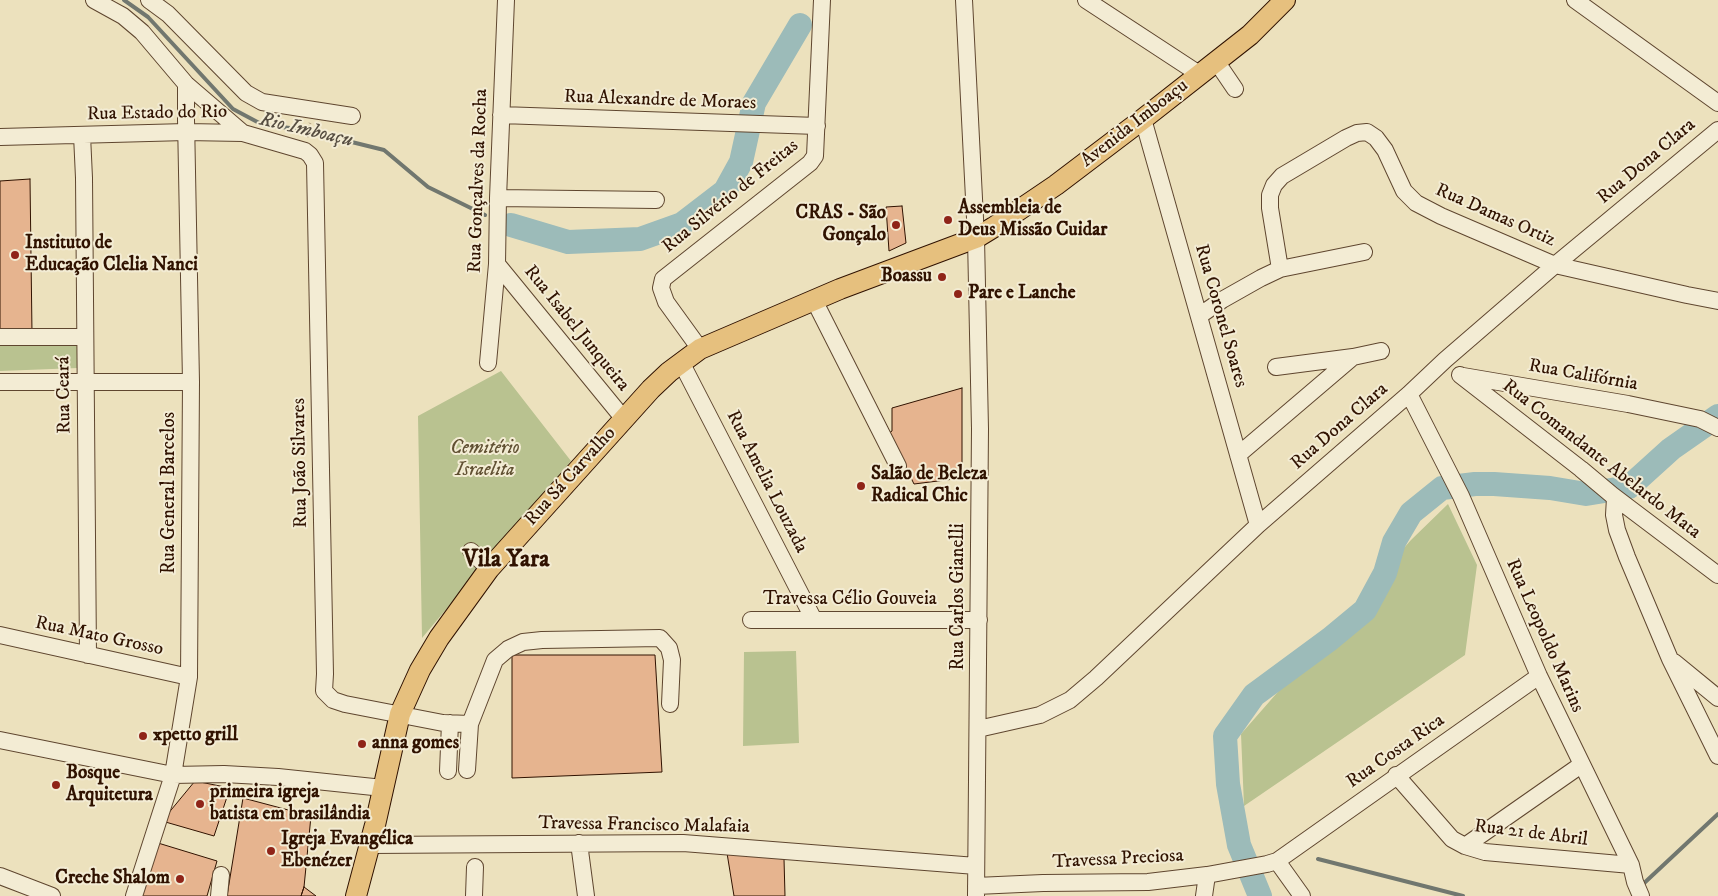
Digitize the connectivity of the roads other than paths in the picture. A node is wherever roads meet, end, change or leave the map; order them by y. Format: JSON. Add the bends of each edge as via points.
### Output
{"nodes":[{"id":1,"x":94,"y":0,"type":"edge"},
{"id":2,"x":149,"y":0,"type":"edge"},
{"id":3,"x":506,"y":0,"type":"edge"},
{"id":4,"x":822,"y":0,"type":"edge"},
{"id":5,"x":964,"y":0,"type":"edge"},
{"id":6,"x":1086,"y":0,"type":"edge"},
{"id":7,"x":1285,"y":0,"type":"edge"},
{"id":8,"x":1575,"y":0,"type":"edge"},
{"id":9,"x":1216,"y":61,"type":"junction"},
{"id":10,"x":1199,"y":74,"type":"junction"},
{"id":11,"x":186,"y":84,"type":"junction"},
{"id":12,"x":1235,"y":89,"type":"dead end"},
{"id":13,"x":1718,"y":103,"type":"edge"},
{"id":14,"x":501,"y":115,"type":"junction"},
{"id":15,"x":352,"y":116,"type":"dead end"},
{"id":16,"x":1143,"y":119,"type":"junction"},
{"id":17,"x":817,"y":126,"type":"junction"},
{"id":18,"x":1718,"y":130,"type":"edge"},
{"id":19,"x":186,"y":132,"type":"junction"},
{"id":20,"x":243,"y":133,"type":"junction"},
{"id":21,"x":82,"y":135,"type":"junction"},
{"id":22,"x":0,"y":137,"type":"edge"},
{"id":23,"x":307,"y":153,"type":"joint"},
{"id":24,"x":498,"y":198,"type":"junction"},
{"id":25,"x":656,"y":200,"type":"dead end"},
{"id":26,"x":976,"y":238,"type":"junction"},
{"id":27,"x":1364,"y":252,"type":"dead end"},
{"id":28,"x":497,"y":264,"type":"junction"},
{"id":29,"x":1555,"y":265,"type":"junction"},
{"id":30,"x":1280,"y":269,"type":"junction"},
{"id":31,"x":814,"y":300,"type":"junction"},
{"id":32,"x":1718,"y":301,"type":"edge"},
{"id":33,"x":1199,"y":316,"type":"junction"},
{"id":34,"x":0,"y":337,"type":"edge"},
{"id":35,"x":85,"y":338,"type":"junction"},
{"id":36,"x":700,"y":349,"type":"junction"},
{"id":37,"x":1381,"y":351,"type":"dead end"},
{"id":38,"x":1353,"y":358,"type":"junction"},
{"id":39,"x":1445,"y":360,"type":"junction"},
{"id":40,"x":681,"y":362,"type":"junction"},
{"id":41,"x":488,"y":363,"type":"dead end"},
{"id":42,"x":1276,"y":367,"type":"dead end"},
{"id":43,"x":1460,"y":375,"type":"junction"},
{"id":44,"x":0,"y":382,"type":"edge"},
{"id":45,"x":85,"y":382,"type":"junction"},
{"id":46,"x":191,"y":382,"type":"junction"},
{"id":47,"x":1409,"y":394,"type":"junction"},
{"id":48,"x":623,"y":418,"type":"junction"},
{"id":49,"x":1716,"y":427,"type":"edge"},
{"id":50,"x":1238,"y":455,"type":"junction"},
{"id":51,"x":898,"y":466,"type":"dead end"},
{"id":52,"x":1610,"y":494,"type":"junction"},
{"id":53,"x":1258,"y":525,"type":"junction"},
{"id":54,"x":471,"y":551,"type":"dead end"},
{"id":55,"x":489,"y":569,"type":"junction"},
{"id":56,"x":1718,"y":575,"type":"edge"},
{"id":57,"x":751,"y":620,"type":"dead end"},
{"id":58,"x":814,"y":620,"type":"junction"},
{"id":59,"x":978,"y":620,"type":"junction"},
{"id":60,"x":0,"y":635,"type":"edge"},
{"id":61,"x":88,"y":655,"type":"junction"},
{"id":62,"x":1670,"y":659,"type":"junction"},
{"id":63,"x":1538,"y":676,"type":"junction"},
{"id":64,"x":189,"y":677,"type":"junction"},
{"id":65,"x":1718,"y":698,"type":"edge"},
{"id":66,"x":670,"y":704,"type":"dead end"},
{"id":67,"x":400,"y":714,"type":"junction"},
{"id":68,"x":450,"y":723,"type":"junction"},
{"id":69,"x":470,"y":724,"type":"junction"},
{"id":70,"x":978,"y":728,"type":"junction"},
{"id":71,"x":0,"y":740,"type":"edge"},
{"id":72,"x":1718,"y":756,"type":"edge"},
{"id":73,"x":1581,"y":765,"type":"junction"},
{"id":74,"x":467,"y":770,"type":"dead end"},
{"id":75,"x":448,"y":772,"type":"dead end"},
{"id":76,"x":172,"y":775,"type":"junction"},
{"id":77,"x":1396,"y":775,"type":"junction"},
{"id":78,"x":383,"y":788,"type":"junction"},
{"id":79,"x":579,"y":843,"type":"junction"},
{"id":80,"x":370,"y":845,"type":"junction"},
{"id":81,"x":1465,"y":846,"type":"junction"},
{"id":82,"x":1272,"y":863,"type":"junction"},
{"id":83,"x":1631,"y":865,"type":"junction"},
{"id":84,"x":976,"y":866,"type":"junction"},
{"id":85,"x":475,"y":867,"type":"dead end"},
{"id":86,"x":221,"y":875,"type":"dead end"},
{"id":87,"x":1207,"y":875,"type":"junction"},
{"id":88,"x":0,"y":876,"type":"edge"},
{"id":89,"x":976,"y":891,"type":"edge"},
{"id":90,"x":52,"y":896,"type":"edge"},
{"id":91,"x":134,"y":896,"type":"edge"},
{"id":92,"x":218,"y":896,"type":"edge"},
{"id":93,"x":356,"y":896,"type":"edge"},
{"id":94,"x":474,"y":896,"type":"edge"},
{"id":95,"x":586,"y":896,"type":"edge"},
{"id":96,"x":1204,"y":896,"type":"edge"},
{"id":97,"x":1302,"y":896,"type":"edge"},
{"id":98,"x":1641,"y":896,"type":"edge"}],
"edges":[{"from":1,"to":11,"type":"street","via":[[123,16],[142,32]]},
{"from":2,"to":15,"type":"street","via":[[168,14],[246,93],[262,102]]},
{"from":3,"to":14,"type":"street","name":"Rua Gonçalves da Rocha"},
{"from":4,"to":17,"type":"street","name":"Rua Silvério de Freitas"},
{"from":5,"to":26,"type":"street","name":"Rua Carlos Gianelli"},
{"from":6,"to":10,"type":"street"},
{"from":7,"to":9,"type":"main road","name":"Avenida Imboaçu","via":[[1250,35]]},
{"from":8,"to":13,"type":"street"},
{"from":9,"to":10,"type":"main road","name":"Avenida Imboaçu"},
{"from":9,"to":12,"type":"street"},
{"from":10,"to":16,"type":"main road","name":"Avenida Imboaçu"},
{"from":11,"to":19,"type":"street","name":"Rua General Barcelos"},
{"from":11,"to":20,"type":"street"},
{"from":14,"to":17,"type":"street","name":"Rua Alexandre de Moraes"},
{"from":14,"to":24,"type":"street","name":"Rua Gonçalves da Rocha"},
{"from":16,"to":26,"type":"main road","name":"Avenida Imboaçu","via":[[1056,185]]},
{"from":16,"to":33,"type":"street","name":"Rua Coronel Soares"},
{"from":17,"to":36,"type":"street","name":"Rua Silvério de Freitas","via":[[814,160],[663,279],[661,288],[666,302]]},
{"from":18,"to":29,"type":"street","name":"Rua Dona Clara"},
{"from":19,"to":20,"type":"street","name":"Rua Estado do Rio"},
{"from":19,"to":21,"type":"street","name":"Rua Estado do Rio"},
{"from":19,"to":46,"type":"street","name":"Rua General Barcelos"},
{"from":20,"to":23,"type":"street","name":"Rua Estado do Rio"},
{"from":21,"to":22,"type":"street","name":"Rua Estado do Rio"},
{"from":21,"to":35,"type":"street","name":"Rua Ceará"},
{"from":23,"to":67,"type":"street","name":"Rua João Silvares","via":[[315,162],[324,691],[332,700],[345,704]]},
{"from":24,"to":25,"type":"street"},
{"from":24,"to":28,"type":"street","name":"Rua Gonçalves da Rocha"},
{"from":26,"to":31,"type":"main road","name":"Rua Sá Carvalho"},
{"from":26,"to":59,"type":"street","name":"Rua Carlos Gianelli","via":[[980,429]]},
{"from":27,"to":30,"type":"street"},
{"from":28,"to":41,"type":"street","name":"Rua Gonçalves da Rocha"},
{"from":28,"to":48,"type":"street","name":"Rua Isabel Junqueira"},
{"from":29,"to":30,"type":"street","name":"Rua Damas Ortiz","via":[[1416,203],[1404,191],[1385,150],[1376,138],[1366,132],[1346,138],[1282,176],[1274,185],[1270,208]]},
{"from":29,"to":32,"type":"street","name":"Rua Damas Ortiz"},
{"from":29,"to":39,"type":"street","name":"Rua Dona Clara"},
{"from":30,"to":33,"type":"street"},
{"from":31,"to":36,"type":"main road","name":"Rua Sá Carvalho"},
{"from":31,"to":51,"type":"street"},
{"from":33,"to":50,"type":"street","name":"Rua Coronel Soares"},
{"from":34,"to":35,"type":"street"},
{"from":35,"to":45,"type":"street","name":"Rua Ceará"},
{"from":36,"to":40,"type":"main road","name":"Rua Sá Carvalho"},
{"from":37,"to":38,"type":"street"},
{"from":38,"to":42,"type":"street"},
{"from":38,"to":50,"type":"street"},
{"from":39,"to":43,"type":"street"},
{"from":39,"to":47,"type":"street","name":"Rua Dona Clara"},
{"from":40,"to":48,"type":"main road","name":"Rua Sá Carvalho"},
{"from":40,"to":58,"type":"street","name":"Rua Amelia Louzada"},
{"from":43,"to":49,"type":"street","name":"Rua Califórnia","via":[[1628,404],[1700,419]]},
{"from":43,"to":52,"type":"street","name":"Rua Comandante Abelardo Mata"},
{"from":44,"to":45,"type":"street"},
{"from":45,"to":46,"type":"street"},
{"from":45,"to":61,"type":"street","name":"Rua Ceará"},
{"from":46,"to":64,"type":"street","name":"Rua General Barcelos"},
{"from":47,"to":53,"type":"street","name":"Rua Dona Clara"},
{"from":47,"to":63,"type":"street","name":"Rua Leopoldo Marins","via":[[1461,496]]},
{"from":48,"to":55,"type":"main road","name":"Rua Sá Carvalho"},
{"from":50,"to":53,"type":"street","name":"Rua Coronel Soares"},
{"from":52,"to":56,"type":"street","name":"Rua Comandante Abelardo Mata"},
{"from":52,"to":62,"type":"street","via":[[1616,530]]},
{"from":53,"to":70,"type":"street","name":"Rua Dona Clara","via":[[1070,700],[1040,715]]},
{"from":54,"to":55,"type":"street"},
{"from":55,"to":67,"type":"main road","name":"Rua Sá Carvalho","via":[[439,638]]},
{"from":57,"to":58,"type":"street","name":"Travessa Célio Gouveia"},
{"from":58,"to":59,"type":"street","name":"Travessa Célio Gouveia"},
{"from":59,"to":70,"type":"street","name":"Rua Carlos Gianelli"},
{"from":60,"to":61,"type":"street","name":"Rua Mato Grosso"},
{"from":61,"to":64,"type":"street","name":"Rua Mato Grosso"},
{"from":62,"to":65,"type":"street"},
{"from":62,"to":72,"type":"street"},
{"from":63,"to":73,"type":"street","name":"Rua Leopoldo Marins"},
{"from":63,"to":77,"type":"street","name":"Rua Costa Rica"},
{"from":64,"to":76,"type":"street","name":"Rua General Barcelos"},
{"from":66,"to":69,"type":"street","via":[[672,660],[669,648],[660,638],[542,640],[523,642],[495,660]]},
{"from":67,"to":68,"type":"street"},
{"from":67,"to":78,"type":"main road","name":"Rua Sá Carvalho"},
{"from":68,"to":69,"type":"street"},
{"from":68,"to":75,"type":"street"},
{"from":69,"to":74,"type":"street"},
{"from":70,"to":84,"type":"street","name":"Rua Carlos Gianelli"},
{"from":71,"to":76,"type":"street"},
{"from":73,"to":81,"type":"street"},
{"from":73,"to":83,"type":"street","name":"Rua Leopoldo Marins"},
{"from":76,"to":78,"type":"street","via":[[278,777]]},
{"from":76,"to":91,"type":"street","name":"Rua General Barcelos"},
{"from":77,"to":81,"type":"street","name":"Rua 21 de Abril","via":[[1452,839]]},
{"from":77,"to":82,"type":"street","name":"Rua Costa Rica"},
{"from":78,"to":80,"type":"main road","name":"Rua Sá Carvalho"},
{"from":79,"to":80,"type":"street","name":"Travessa Francisco Malafaia"},
{"from":79,"to":84,"type":"street","name":"Travessa Francisco Malafaia","via":[[683,843]]},
{"from":79,"to":95,"type":"street"},
{"from":80,"to":93,"type":"main road","name":"Rua Sá Carvalho"},
{"from":81,"to":83,"type":"street","name":"Rua 21 de Abril","via":[[1485,852]]},
{"from":82,"to":87,"type":"street","name":"Travessa Preciosa"},
{"from":82,"to":97,"type":"street"},
{"from":83,"to":98,"type":"street","name":"Rua Leopoldo Marins"},
{"from":84,"to":89,"type":"street","name":"Rua Carlos Gianelli"},
{"from":85,"to":94,"type":"street"},
{"from":86,"to":92,"type":"street"},
{"from":87,"to":89,"type":"street","name":"Travessa Preciosa","via":[[1148,882],[1043,883]]},
{"from":87,"to":96,"type":"street"},
{"from":88,"to":90,"type":"street"}]}
